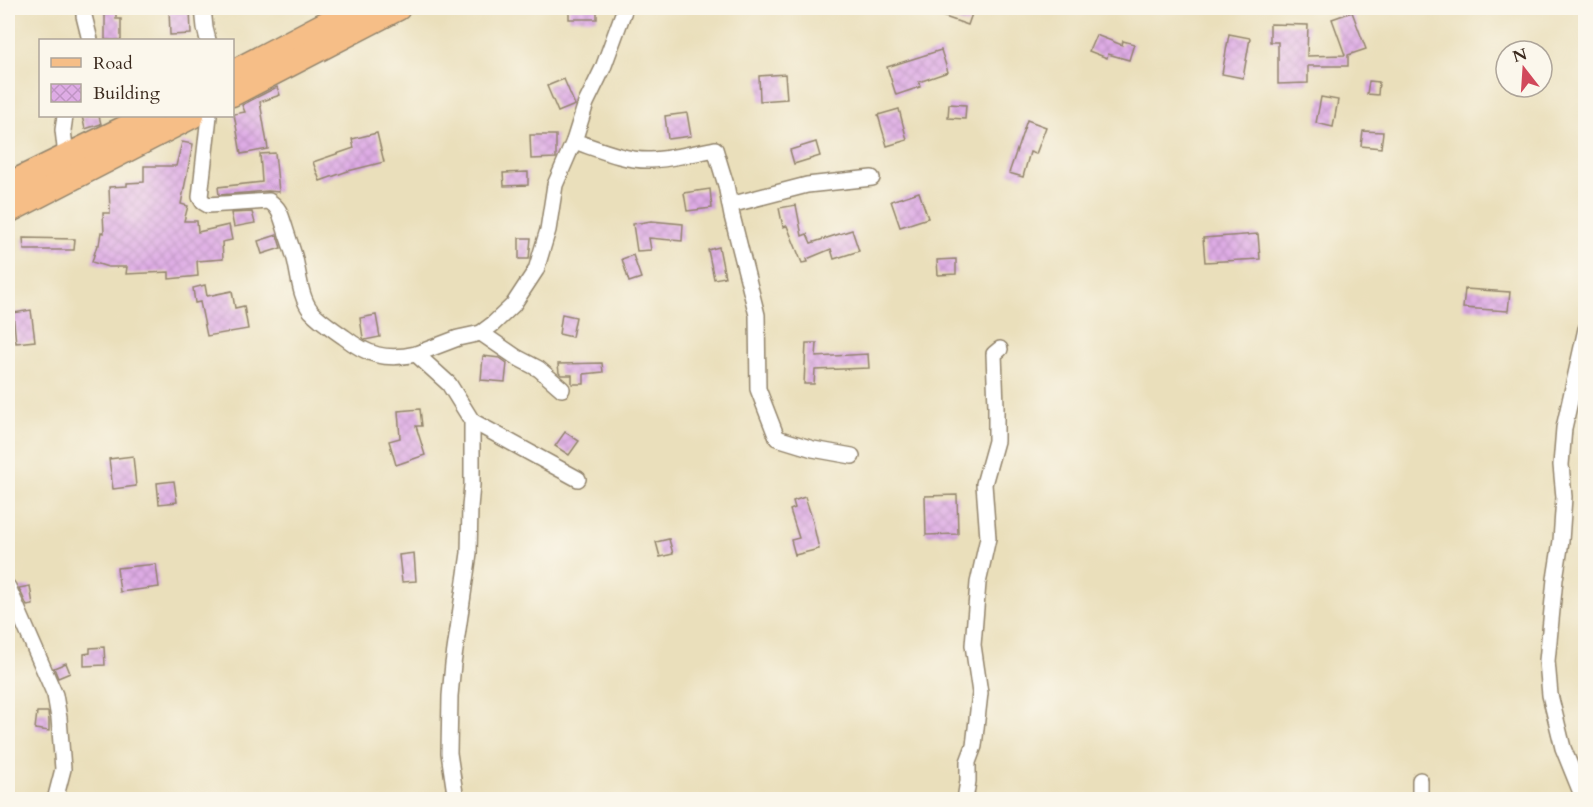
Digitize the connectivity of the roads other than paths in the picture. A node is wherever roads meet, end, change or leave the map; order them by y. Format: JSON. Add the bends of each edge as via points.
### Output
{"nodes":[{"id":1,"x":203,"y":8,"type":"edge"},
{"id":2,"x":356,"y":8,"type":"edge"},
{"id":3,"x":398,"y":8,"type":"edge"},
{"id":4,"x":626,"y":8,"type":"edge"},
{"id":5,"x":84,"y":16,"type":"dead end"},
{"id":6,"x":90,"y":39,"type":"edge"},
{"id":7,"x":208,"y":39,"type":"edge"},
{"id":8,"x":234,"y":72,"type":"edge"},
{"id":9,"x":234,"y":93,"type":"edge"},
{"id":10,"x":65,"y":117,"type":"edge"},
{"id":11,"x":143,"y":117,"type":"edge"},
{"id":12,"x":190,"y":117,"type":"edge"},
{"id":13,"x":209,"y":117,"type":"edge"},
{"id":14,"x":574,"y":141,"type":"junction"},
{"id":15,"x":66,"y":156,"type":"junction"},
{"id":16,"x":872,"y":178,"type":"dead end"},
{"id":17,"x":8,"y":185,"type":"edge"},
{"id":18,"x":730,"y":205,"type":"junction"},
{"id":19,"x":8,"y":211,"type":"edge"},
{"id":20,"x":1586,"y":328,"type":"edge"},
{"id":21,"x":481,"y":333,"type":"junction"},
{"id":22,"x":1000,"y":349,"type":"dead end"},
{"id":23,"x":416,"y":354,"type":"junction"},
{"id":24,"x":562,"y":389,"type":"dead end"},
{"id":25,"x":472,"y":422,"type":"junction"},
{"id":26,"x":852,"y":456,"type":"dead end"},
{"id":27,"x":579,"y":479,"type":"dead end"},
{"id":28,"x":8,"y":587,"type":"edge"},
{"id":29,"x":1420,"y":780,"type":"dead end"},
{"id":30,"x":55,"y":800,"type":"edge"},
{"id":31,"x":456,"y":800,"type":"edge"},
{"id":32,"x":965,"y":800,"type":"edge"},
{"id":33,"x":1420,"y":800,"type":"edge"},
{"id":34,"x":1584,"y":800,"type":"edge"}],
"edges":[{"from":1,"to":7,"type":"street"},
{"from":2,"to":8,"type":"main road"},
{"from":3,"to":9,"type":"main road"},
{"from":4,"to":14,"type":"street"},
{"from":5,"to":6,"type":"street"},
{"from":10,"to":15,"type":"street"},
{"from":11,"to":15,"type":"main road"},
{"from":12,"to":19,"type":"main road"},
{"from":13,"to":23,"type":"street","via":[[200,197],[203,202],[207,205],[269,201],[277,206],[311,310],[365,351],[401,358]]},
{"from":14,"to":18,"type":"street","via":[[624,157],[649,160],[715,149]]},
{"from":14,"to":21,"type":"street","via":[[555,185],[536,270],[513,304]]},
{"from":15,"to":17,"type":"main road"},
{"from":16,"to":18,"type":"street","via":[[807,185]]},
{"from":18,"to":26,"type":"street","via":[[757,315],[758,389],[777,438]]},
{"from":20,"to":34,"type":"street","via":[[1564,428],[1561,541],[1547,661],[1550,695],[1563,747]]},
{"from":21,"to":23,"type":"street"},
{"from":21,"to":24,"type":"street","via":[[539,369]]},
{"from":22,"to":32,"type":"street","via":[[994,354],[996,441],[984,484],[988,538],[978,583],[973,645],[980,693]]},
{"from":23,"to":25,"type":"street","via":[[449,384]]},
{"from":25,"to":27,"type":"street"},
{"from":25,"to":31,"type":"street","via":[[469,553],[450,696],[449,753]]},
{"from":28,"to":30,"type":"street","via":[[55,695],[63,769]]},
{"from":29,"to":33,"type":"street"}]}
